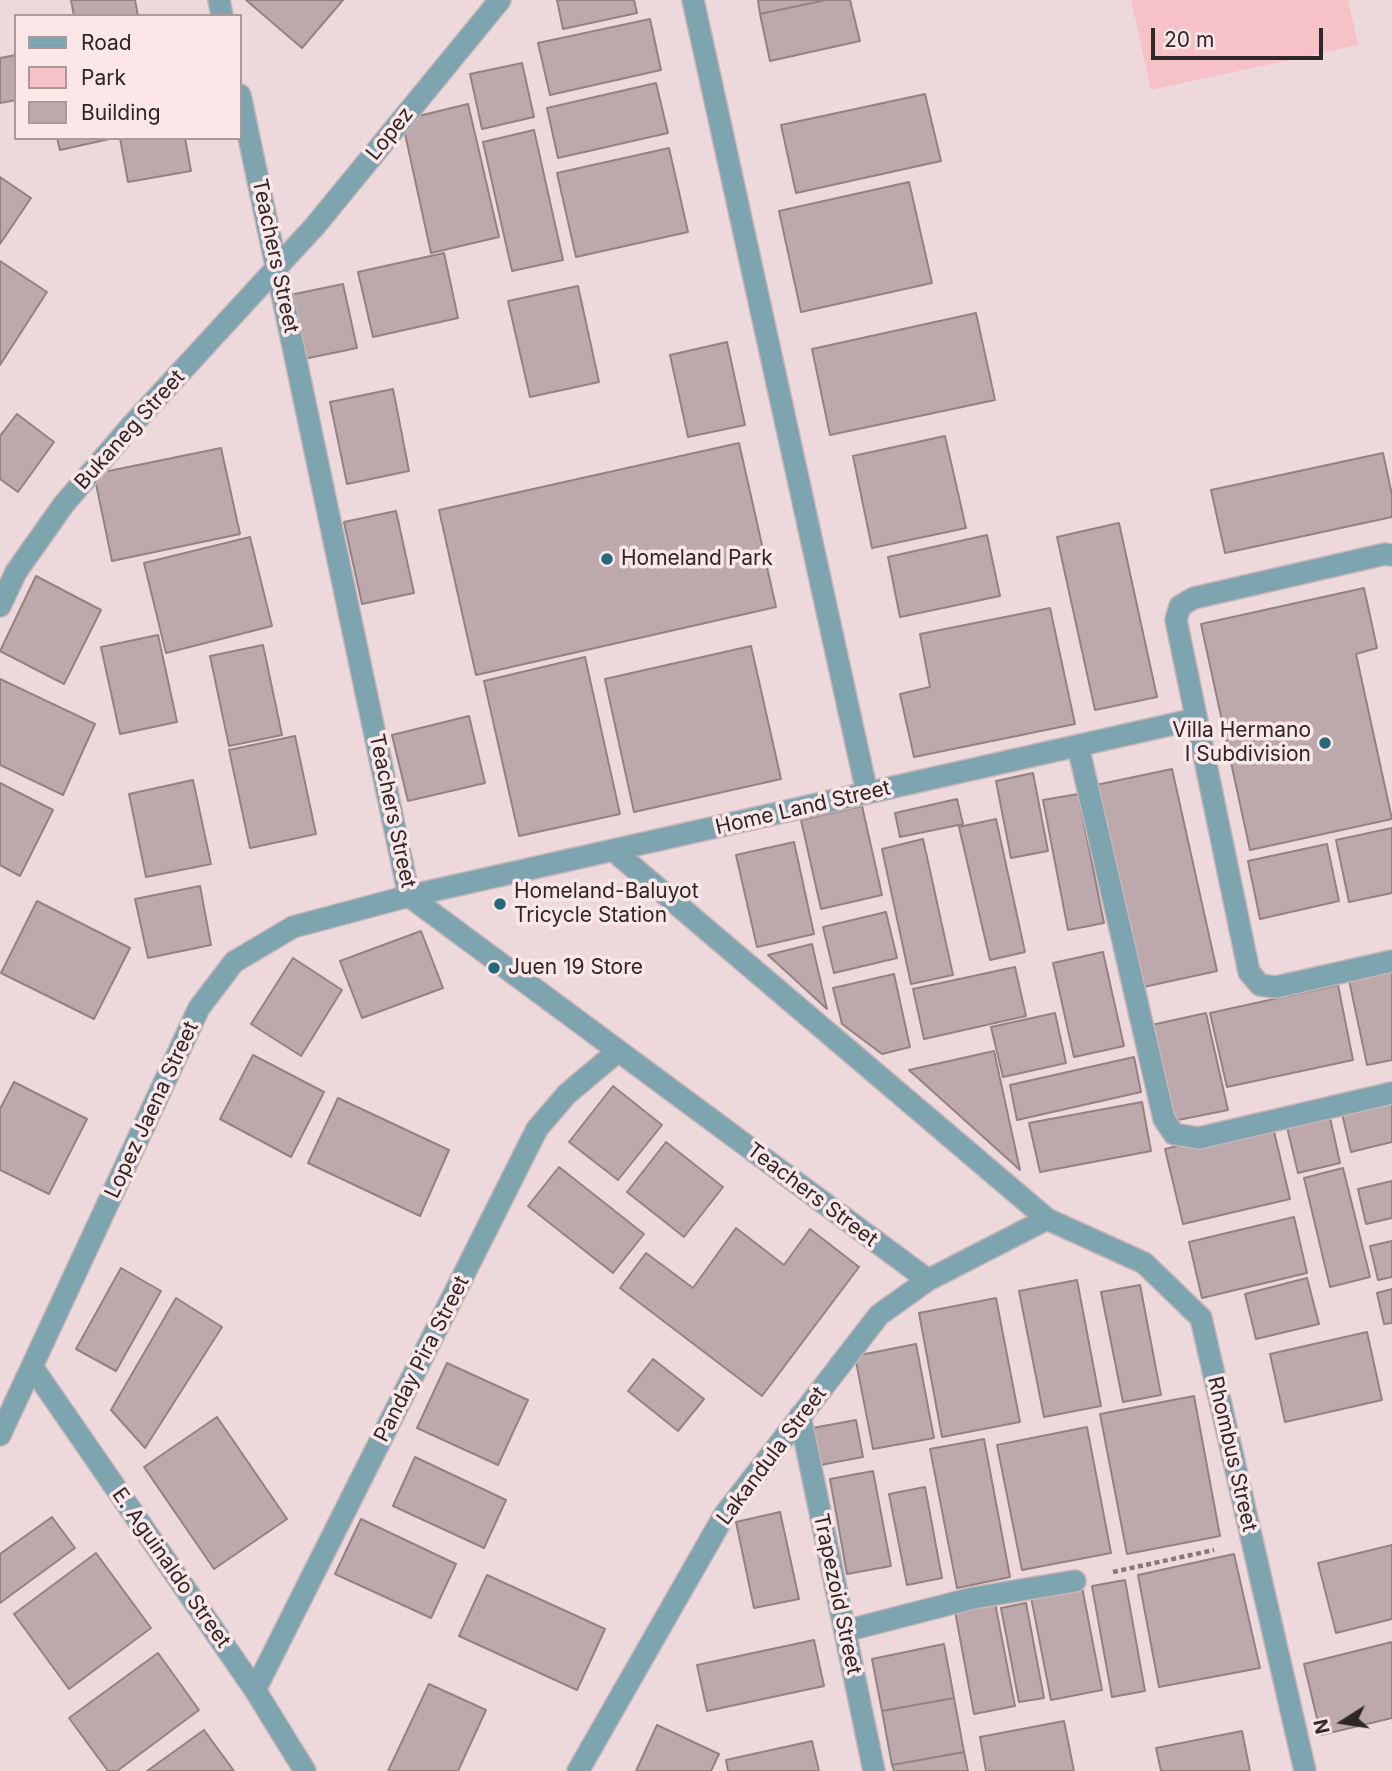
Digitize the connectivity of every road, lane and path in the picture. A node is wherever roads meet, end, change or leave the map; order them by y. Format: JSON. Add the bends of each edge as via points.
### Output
{"nodes":[{"id":1,"x":500,"y":0,"type":"edge"},
{"id":2,"x":693,"y":0,"type":"edge"},
{"id":3,"x":242,"y":104,"type":"edge"},
{"id":4,"x":277,"y":266,"type":"junction"},
{"id":5,"x":1392,"y":555,"type":"edge"},
{"id":6,"x":0,"y":606,"type":"edge"},
{"id":7,"x":1196,"y":719,"type":"junction"},
{"id":8,"x":1079,"y":746,"type":"junction"},
{"id":9,"x":867,"y":793,"type":"junction"},
{"id":10,"x":613,"y":850,"type":"junction"},
{"id":11,"x":409,"y":896,"type":"junction"},
{"id":12,"x":1392,"y":961,"type":"edge"},
{"id":13,"x":618,"y":1051,"type":"junction"},
{"id":14,"x":1392,"y":1093,"type":"edge"},
{"id":15,"x":1047,"y":1219,"type":"junction"},
{"id":16,"x":928,"y":1280,"type":"junction"},
{"id":17,"x":33,"y":1368,"type":"junction"},
{"id":18,"x":800,"y":1416,"type":"junction"},
{"id":19,"x":0,"y":1435,"type":"edge"},
{"id":20,"x":1252,"y":1541,"type":"junction"},
{"id":21,"x":1075,"y":1581,"type":"joint"},
{"id":22,"x":845,"y":1631,"type":"junction"},
{"id":23,"x":255,"y":1689,"type":"junction"},
{"id":24,"x":305,"y":1771,"type":"edge"},
{"id":25,"x":578,"y":1771,"type":"edge"},
{"id":26,"x":874,"y":1771,"type":"edge"},
{"id":27,"x":1305,"y":1771,"type":"edge"}],
"edges":[{"from":1,"to":4,"type":"street","name":"Lopez"},
{"from":2,"to":9,"type":"street"},
{"from":3,"to":4,"type":"street","name":"Teachers Street"},
{"from":4,"to":6,"type":"street","name":"Bukaneg Street","via":[[64,504],[16,572]]},
{"from":4,"to":11,"type":"street","name":"Teachers Street"},
{"from":5,"to":7,"type":"street","via":[[1194,598],[1180,606],[1176,620]]},
{"from":7,"to":8,"type":"street","name":"Home Land Street"},
{"from":7,"to":12,"type":"street","via":[[1249,972],[1260,985],[1276,987]]},
{"from":8,"to":9,"type":"street","name":"Home Land Street"},
{"from":8,"to":14,"type":"street","via":[[1164,1119],[1174,1134],[1199,1138]]},
{"from":9,"to":10,"type":"street","name":"Home Land Street"},
{"from":10,"to":11,"type":"street","name":"Home Land Street"},
{"from":10,"to":15,"type":"street","name":"Rhombus Street"},
{"from":11,"to":13,"type":"street","name":"Teachers Street"},
{"from":11,"to":17,"type":"street","name":"Lopez Jaena Street","via":[[293,927],[234,962],[199,1008]]},
{"from":13,"to":16,"type":"street","name":"Teachers Street"},
{"from":13,"to":23,"type":"street","name":"Panday Pira Street","via":[[567,1094],[537,1129]]},
{"from":15,"to":16,"type":"street","name":"Lakandula Street"},
{"from":15,"to":20,"type":"street","name":"Rhombus Street","via":[[1144,1263],[1201,1318]]},
{"from":16,"to":18,"type":"street","name":"Lakandula Street","via":[[878,1315]]},
{"from":17,"to":19,"type":"street","name":"Lopez Jaena Street"},
{"from":17,"to":23,"type":"street","name":"E. Aguinaldo Street"},
{"from":18,"to":22,"type":"street","name":"Trapezoid Street"},
{"from":18,"to":25,"type":"street","name":"Lakandula Street","via":[[725,1514]]},
{"from":20,"to":21,"type":"path"},
{"from":20,"to":27,"type":"street","name":"Rhombus Street"},
{"from":21,"to":22,"type":"street","via":[[973,1598]]},
{"from":22,"to":26,"type":"street","name":"Trapezoid Street"},
{"from":23,"to":24,"type":"street","name":"E. Aguinaldo Street"}]}
